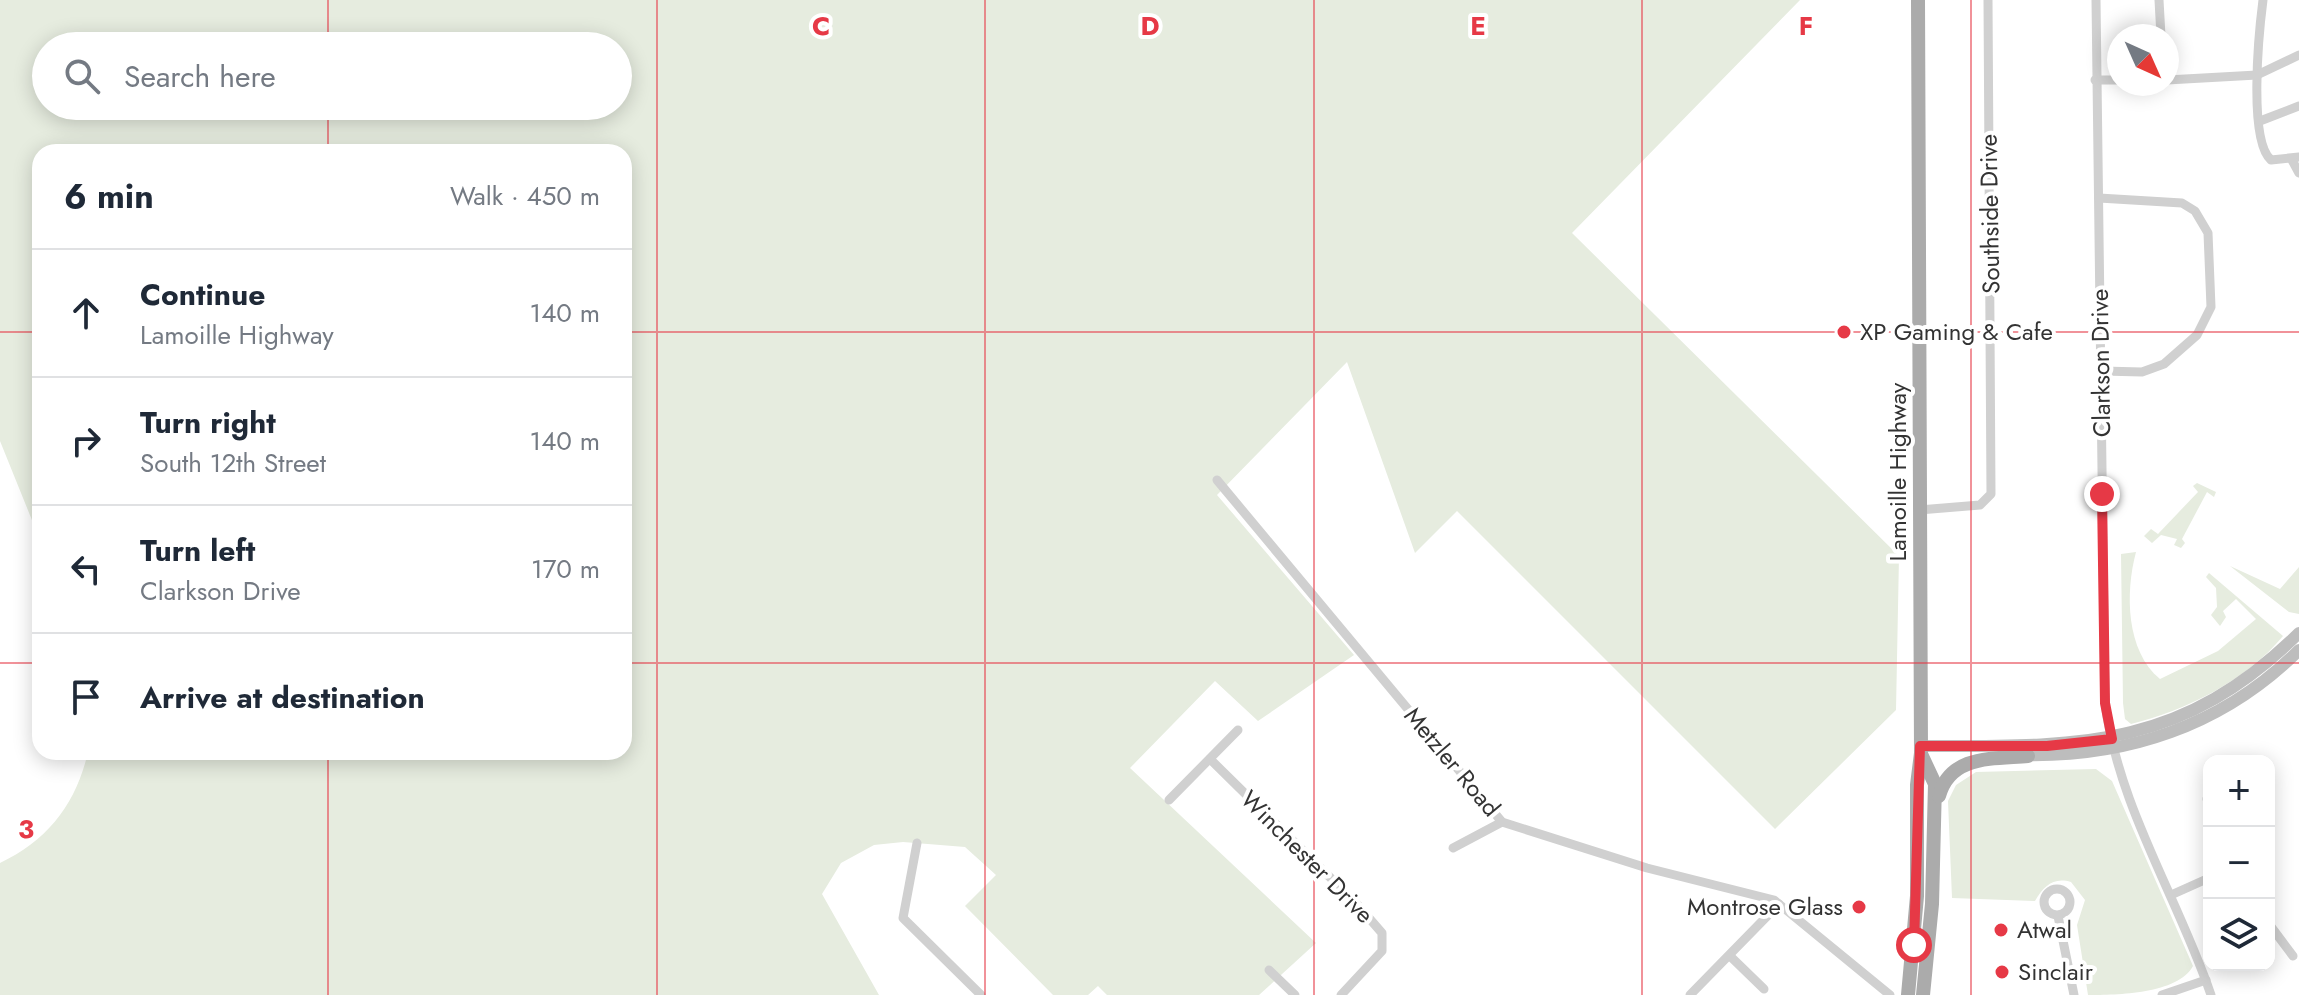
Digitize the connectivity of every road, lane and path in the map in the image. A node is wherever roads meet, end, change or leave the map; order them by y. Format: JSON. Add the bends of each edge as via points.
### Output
{"nodes":[{"id":1,"x":1918,"y":0,"type":"edge"},
{"id":2,"x":1988,"y":0,"type":"edge"},
{"id":3,"x":2096,"y":0,"type":"edge"},
{"id":4,"x":2159,"y":0,"type":"edge"},
{"id":5,"x":2263,"y":0,"type":"edge"},
{"id":6,"x":2160,"y":24,"type":"edge"},
{"id":7,"x":2299,"y":55,"type":"edge"},
{"id":8,"x":2257,"y":75,"type":"junction"},
{"id":9,"x":2179,"y":79,"type":"edge"},
{"id":10,"x":2095,"y":80,"type":"junction"},
{"id":11,"x":2107,"y":80,"type":"edge"},
{"id":12,"x":2299,"y":106,"type":"edge"},
{"id":13,"x":2260,"y":121,"type":"junction"},
{"id":14,"x":2296,"y":158,"type":"edge"},
{"id":15,"x":2299,"y":173,"type":"edge"},
{"id":16,"x":2099,"y":198,"type":"junction"},
{"id":17,"x":2102,"y":371,"type":"junction"},
{"id":18,"x":1217,"y":480,"type":"dead end"},
{"id":19,"x":1919,"y":510,"type":"junction"},
{"id":20,"x":2299,"y":633,"type":"edge"},
{"id":21,"x":2299,"y":650,"type":"edge"},
{"id":22,"x":1238,"y":730,"type":"dead end"},
{"id":23,"x":2114,"y":744,"type":"junction"},
{"id":24,"x":1921,"y":750,"type":"junction"},
{"id":25,"x":2028,"y":756,"type":"junction"},
{"id":26,"x":1210,"y":759,"type":"junction"},
{"id":27,"x":1169,"y":800,"type":"dead end"},
{"id":28,"x":1502,"y":822,"type":"junction"},
{"id":29,"x":917,"y":843,"type":"dead end"},
{"id":30,"x":1453,"y":848,"type":"dead end"},
{"id":31,"x":1933,"y":852,"type":"junction"},
{"id":32,"x":2203,"y":881,"type":"edge"},
{"id":33,"x":2171,"y":895,"type":"junction"},
{"id":34,"x":1779,"y":904,"type":"junction"},
{"id":35,"x":2058,"y":916,"type":"dead end"},
{"id":36,"x":2275,"y":932,"type":"edge"},
{"id":37,"x":1730,"y":956,"type":"junction"},
{"id":38,"x":2293,"y":956,"type":"dead end"},
{"id":39,"x":1269,"y":970,"type":"dead end"},
{"id":40,"x":2206,"y":980,"type":"junction"},
{"id":41,"x":1764,"y":989,"type":"dead end"},
{"id":42,"x":981,"y":995,"type":"edge"},
{"id":43,"x":1295,"y":995,"type":"edge"},
{"id":44,"x":1341,"y":995,"type":"edge"},
{"id":45,"x":1690,"y":995,"type":"edge"},
{"id":46,"x":1890,"y":995,"type":"edge"},
{"id":47,"x":1908,"y":995,"type":"edge"},
{"id":48,"x":1923,"y":995,"type":"edge"},
{"id":49,"x":2074,"y":995,"type":"edge"},
{"id":50,"x":2162,"y":995,"type":"edge"},
{"id":51,"x":2211,"y":995,"type":"edge"}],
"edges":[{"from":1,"to":19,"type":"main road","name":"Lamoille Highway"},
{"from":2,"to":19,"type":"street","name":"Southside Drive","via":[[1991,494],[1980,505]]},
{"from":3,"to":10,"type":"street","name":"Clarkson Drive"},
{"from":4,"to":6,"type":"street"},
{"from":5,"to":8,"type":"street"},
{"from":7,"to":8,"type":"street"},
{"from":8,"to":9,"type":"street"},
{"from":8,"to":13,"type":"street"},
{"from":10,"to":11,"type":"street"},
{"from":10,"to":16,"type":"street","name":"Clarkson Drive"},
{"from":12,"to":13,"type":"street"},
{"from":13,"to":14,"type":"street","via":[[2266,155],[2271,160]]},
{"from":14,"to":15,"type":"street"},
{"from":16,"to":17,"type":"street","name":"Clarkson Drive"},
{"from":16,"to":17,"type":"street","via":[[2182,203],[2195,211],[2208,233],[2211,307],[2197,335],[2164,364],[2142,372]]},
{"from":17,"to":23,"type":"street","name":"Clarkson Drive","via":[[2105,703]]},
{"from":18,"to":28,"type":"street","name":"Metzler Road"},
{"from":19,"to":24,"type":"main road","name":"Lamoille Highway"},
{"from":20,"to":23,"type":"main road","via":[[2209,704]]},
{"from":21,"to":23,"type":"main road","via":[[2223,709],[2174,733]]},
{"from":22,"to":26,"type":"street"},
{"from":23,"to":24,"type":"main road"},
{"from":23,"to":25,"type":"main road","via":[[2069,756]]},
{"from":23,"to":33,"type":"street","name":"Clarkson Drive","via":[[2138,819]]},
{"from":24,"to":25,"type":"main road"},
{"from":24,"to":31,"type":"main road","name":"Lamoille Highway","via":[[1935,784]]},
{"from":24,"to":47,"type":"main road","name":"Lamoille Highway"},
{"from":25,"to":31,"type":"main road","via":[[1968,762],[1950,773],[1938,801]]},
{"from":26,"to":27,"type":"street"},
{"from":26,"to":44,"type":"street","name":"Winchester Drive","via":[[1382,933],[1382,951]]},
{"from":28,"to":30,"type":"street"},
{"from":28,"to":34,"type":"street","name":"Metzler Road"},
{"from":29,"to":42,"type":"street","via":[[903,918]]},
{"from":31,"to":48,"type":"main road","name":"Lamoille Highway"},
{"from":32,"to":33,"type":"street"},
{"from":33,"to":40,"type":"street","name":"Clarkson Drive"},
{"from":34,"to":37,"type":"street"},
{"from":34,"to":46,"type":"street","name":"Metzler Road"},
{"from":35,"to":49,"type":"street"},
{"from":36,"to":38,"type":"street"},
{"from":37,"to":41,"type":"street"},
{"from":37,"to":45,"type":"street"},
{"from":39,"to":43,"type":"street"},
{"from":40,"to":50,"type":"street"},
{"from":40,"to":51,"type":"street","name":"Clarkson Drive"}]}
